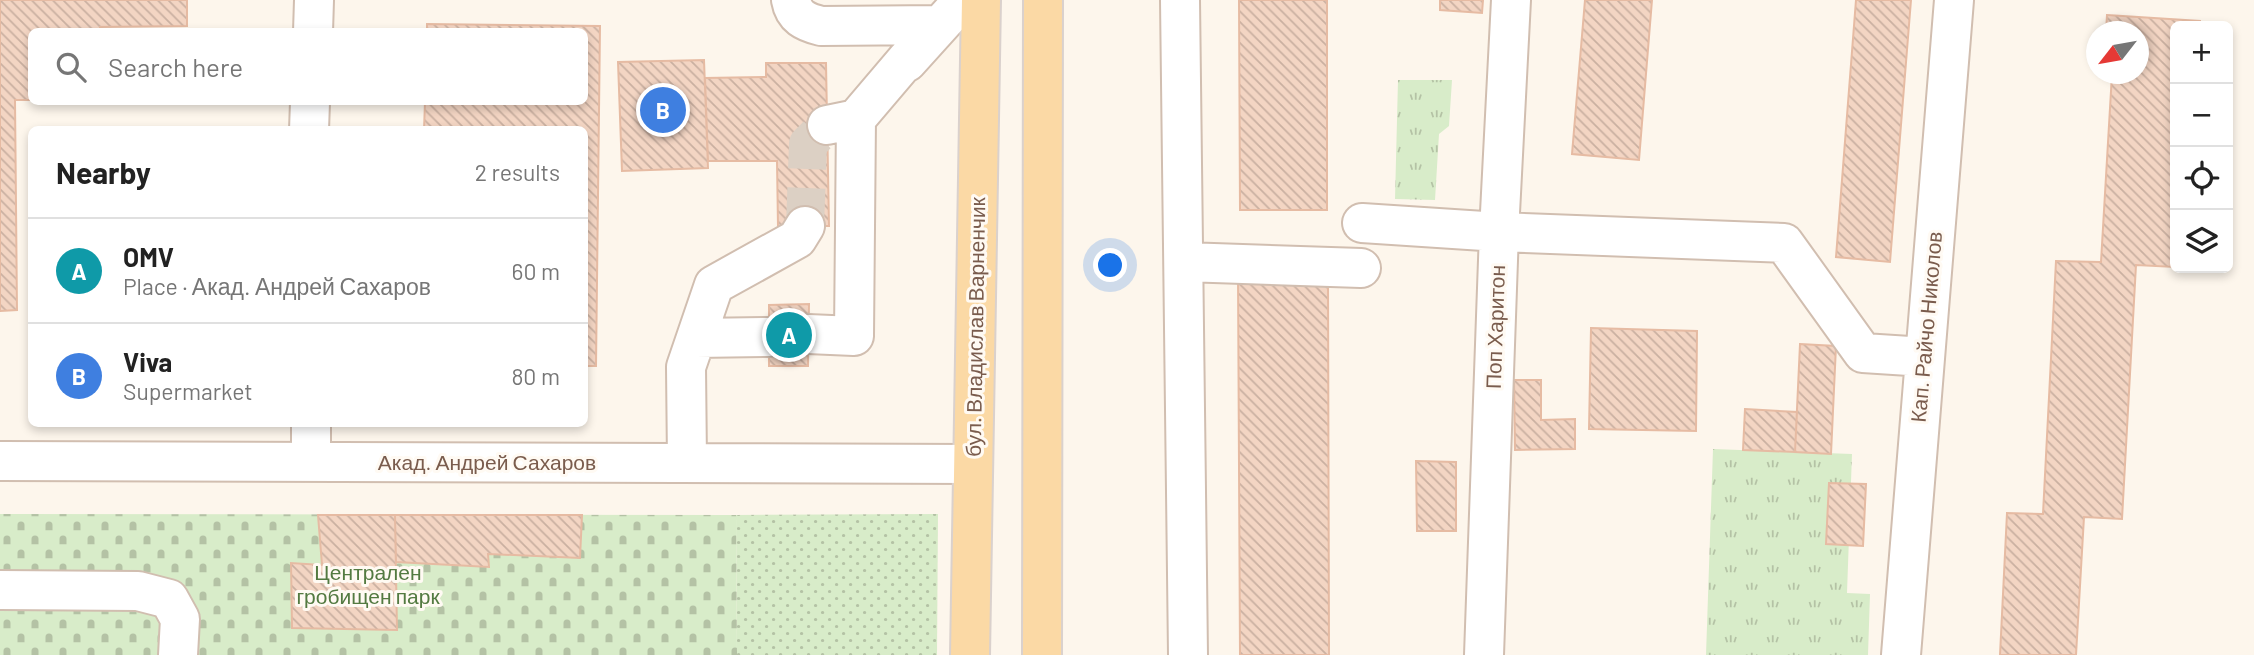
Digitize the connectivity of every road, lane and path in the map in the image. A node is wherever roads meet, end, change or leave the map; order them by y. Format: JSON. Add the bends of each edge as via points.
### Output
{"nodes":[{"id":1,"x":314,"y":0,"type":"edge"},
{"id":2,"x":791,"y":0,"type":"edge"},
{"id":3,"x":981,"y":0,"type":"edge"},
{"id":4,"x":1042,"y":0,"type":"edge"},
{"id":5,"x":1180,"y":0,"type":"edge"},
{"id":6,"x":1511,"y":0,"type":"edge"},
{"id":7,"x":1954,"y":0,"type":"edge"},
{"id":8,"x":952,"y":13,"type":"edge"},
{"id":9,"x":313,"y":28,"type":"edge"},
{"id":10,"x":310,"y":105,"type":"edge"},
{"id":11,"x":309,"y":126,"type":"edge"},
{"id":12,"x":1362,"y":223,"type":"dead end"},
{"id":13,"x":805,"y":226,"type":"dead end"},
{"id":14,"x":1499,"y":232,"type":"junction"},
{"id":15,"x":1184,"y":262,"type":"junction"},
{"id":16,"x":1361,"y":268,"type":"dead end"},
{"id":17,"x":808,"y":334,"type":"dead end"},
{"id":18,"x":769,"y":337,"type":"dead end"},
{"id":19,"x":696,"y":338,"type":"junction"},
{"id":20,"x":1925,"y":356,"type":"junction"},
{"id":21,"x":311,"y":427,"type":"edge"},
{"id":22,"x":0,"y":461,"type":"edge"},
{"id":23,"x":311,"y":462,"type":"junction"},
{"id":24,"x":687,"y":463,"type":"junction"},
{"id":25,"x":973,"y":464,"type":"junction"},
{"id":26,"x":0,"y":590,"type":"edge"},
{"id":27,"x":178,"y":655,"type":"edge"},
{"id":28,"x":970,"y":655,"type":"edge"},
{"id":29,"x":1042,"y":655,"type":"edge"},
{"id":30,"x":1188,"y":655,"type":"edge"},
{"id":31,"x":1485,"y":655,"type":"edge"},
{"id":32,"x":1901,"y":655,"type":"edge"}],
"edges":[{"from":1,"to":9,"type":"street"},
{"from":2,"to":8,"type":"street","via":[[804,22],[821,26]]},
{"from":3,"to":25,"type":"main road","name":"бул. Владислав Варненчик"},
{"from":4,"to":29,"type":"main road"},
{"from":5,"to":15,"type":"street"},
{"from":6,"to":14,"type":"street","name":"Поп Харитон"},
{"from":7,"to":20,"type":"street","name":"Кап. Райчо Николов"},
{"from":8,"to":17,"type":"street","via":[[841,122],[854,336]]},
{"from":10,"to":11,"type":"street"},
{"from":12,"to":14,"type":"street"},
{"from":13,"to":19,"type":"street","via":[[797,239],[714,285]]},
{"from":14,"to":20,"type":"street","via":[[1784,243],[1863,353]]},
{"from":14,"to":31,"type":"street","name":"Поп Харитон"},
{"from":15,"to":16,"type":"street"},
{"from":15,"to":30,"type":"street"},
{"from":18,"to":19,"type":"street"},
{"from":19,"to":24,"type":"street","via":[[686,367]]},
{"from":20,"to":32,"type":"street","name":"Кап. Райчо Николов"},
{"from":21,"to":23,"type":"street"},
{"from":22,"to":23,"type":"street","name":"Акад. Андрей Сахаров"},
{"from":23,"to":24,"type":"street","name":"Акад. Андрей Сахаров"},
{"from":24,"to":25,"type":"street","name":"Акад. Андрей Сахаров"},
{"from":25,"to":28,"type":"main road","name":"бул. Владислав Варненчик"},
{"from":26,"to":27,"type":"street","via":[[138,591],[169,599],[180,619]]}]}
